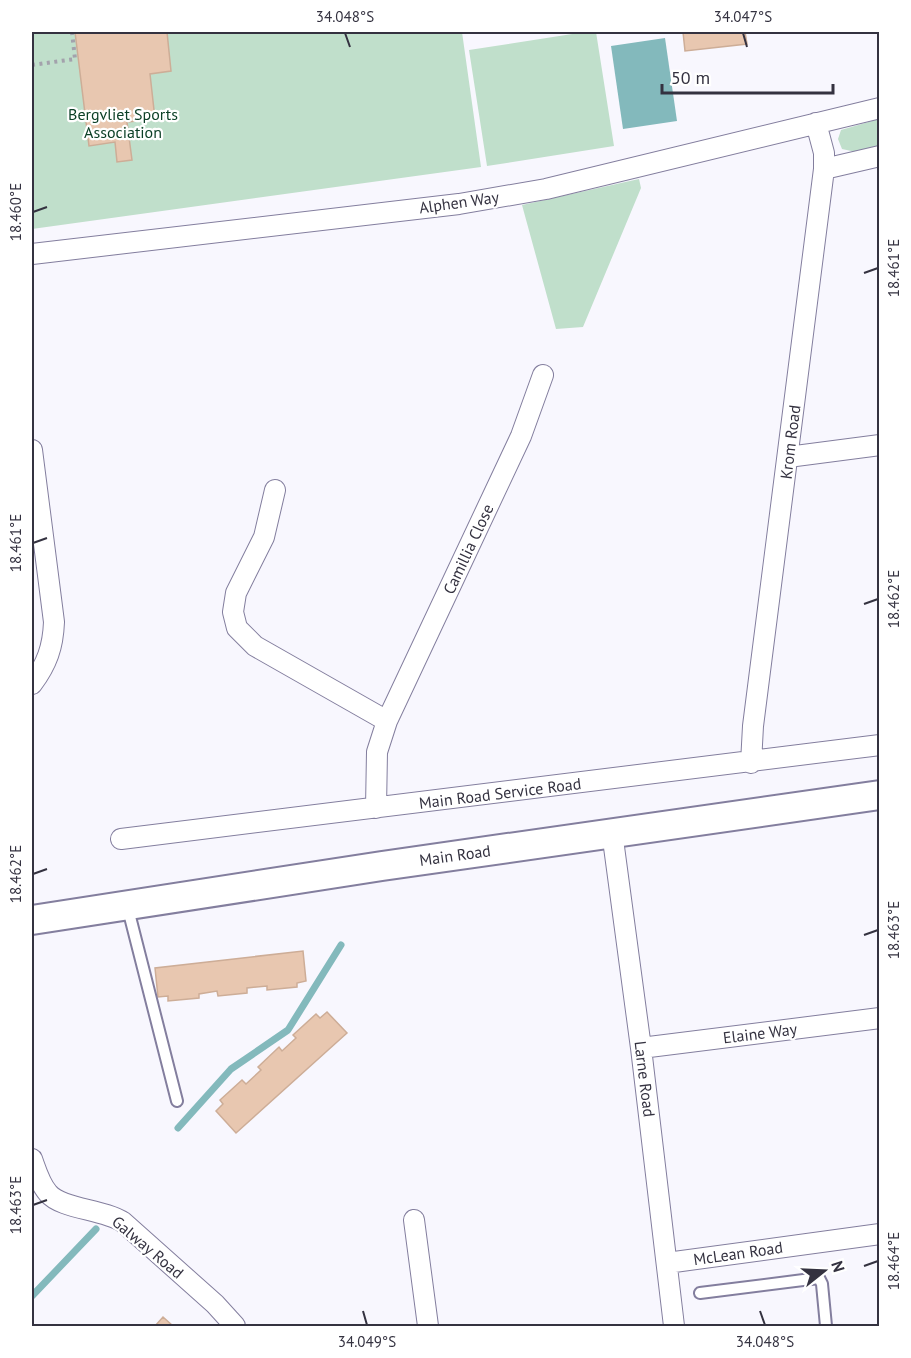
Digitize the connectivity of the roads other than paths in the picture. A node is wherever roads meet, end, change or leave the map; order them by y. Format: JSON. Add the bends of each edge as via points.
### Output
{"nodes":[{"id":1,"x":879,"y":108,"type":"edge"},
{"id":2,"x":816,"y":123,"type":"junction"},
{"id":3,"x":879,"y":156,"type":"edge"},
{"id":4,"x":824,"y":169,"type":"junction"},
{"id":5,"x":32,"y":254,"type":"edge"},
{"id":6,"x":543,"y":375,"type":"dead end"},
{"id":7,"x":879,"y":445,"type":"edge"},
{"id":8,"x":32,"y":450,"type":"edge"},
{"id":9,"x":788,"y":457,"type":"junction"},
{"id":10,"x":275,"y":490,"type":"dead end"},
{"id":11,"x":37,"y":541,"type":"edge"},
{"id":12,"x":32,"y":684,"type":"edge"},
{"id":13,"x":387,"y":721,"type":"junction"},
{"id":14,"x":879,"y":745,"type":"edge"},
{"id":15,"x":751,"y":762,"type":"junction"},
{"id":16,"x":879,"y":795,"type":"edge"},
{"id":17,"x":376,"y":808,"type":"junction"},
{"id":18,"x":612,"y":832,"type":"junction"},
{"id":19,"x":121,"y":839,"type":"dead end"},
{"id":20,"x":127,"y":905,"type":"junction"},
{"id":21,"x":32,"y":920,"type":"edge"},
{"id":22,"x":879,"y":1018,"type":"edge"},
{"id":23,"x":641,"y":1048,"type":"junction"},
{"id":24,"x":177,"y":1101,"type":"dead end"},
{"id":25,"x":32,"y":1159,"type":"edge"},
{"id":26,"x":38,"y":1192,"type":"edge"},
{"id":27,"x":414,"y":1220,"type":"dead end"},
{"id":28,"x":879,"y":1234,"type":"edge"},
{"id":29,"x":667,"y":1263,"type":"junction"},
{"id":30,"x":699,"y":1293,"type":"dead end"},
{"id":31,"x":235,"y":1326,"type":"edge"},
{"id":32,"x":428,"y":1326,"type":"edge"},
{"id":33,"x":674,"y":1326,"type":"edge"},
{"id":34,"x":826,"y":1326,"type":"edge"}],
"edges":[{"from":1,"to":2,"type":"street","name":"Alphen Way"},
{"from":2,"to":4,"type":"street","name":"Krom Road"},
{"from":2,"to":5,"type":"street","name":"Alphen Way","via":[[546,189],[459,204]]},
{"from":3,"to":4,"type":"street"},
{"from":4,"to":9,"type":"street","name":"Krom Road"},
{"from":6,"to":13,"type":"street","name":"Camillia Close","via":[[521,436]]},
{"from":7,"to":9,"type":"street"},
{"from":8,"to":11,"type":"street"},
{"from":9,"to":15,"type":"street","name":"Krom Road"},
{"from":10,"to":13,"type":"street","via":[[264,537],[236,593],[233,612],[237,628],[255,646]]},
{"from":11,"to":12,"type":"street","via":[[54,622],[49,657]]},
{"from":13,"to":17,"type":"street","name":"Camillia Close","via":[[377,752]]},
{"from":14,"to":15,"type":"street","name":"Main Road Service Road"},
{"from":15,"to":17,"type":"street","name":"Main Road Service Road"},
{"from":16,"to":18,"type":"main road","name":"Main Road"},
{"from":17,"to":19,"type":"street","name":"Main Road Service Road"},
{"from":18,"to":20,"type":"main road","name":"Main Road"},
{"from":18,"to":23,"type":"street","name":"Larne Road"},
{"from":20,"to":21,"type":"main road","name":"Main Road"},
{"from":20,"to":24,"type":"lane"},
{"from":22,"to":23,"type":"street","name":"Elaine Way"},
{"from":23,"to":29,"type":"street","name":"Larne Road"},
{"from":25,"to":26,"type":"street","name":"Galway Road"},
{"from":26,"to":31,"type":"street","name":"Galway Road","via":[[123,1222]]},
{"from":27,"to":32,"type":"street"},
{"from":28,"to":29,"type":"street","name":"McLean Road"},
{"from":29,"to":33,"type":"street","name":"Larne Road"},
{"from":30,"to":34,"type":"lane","via":[[819,1278]]}]}
